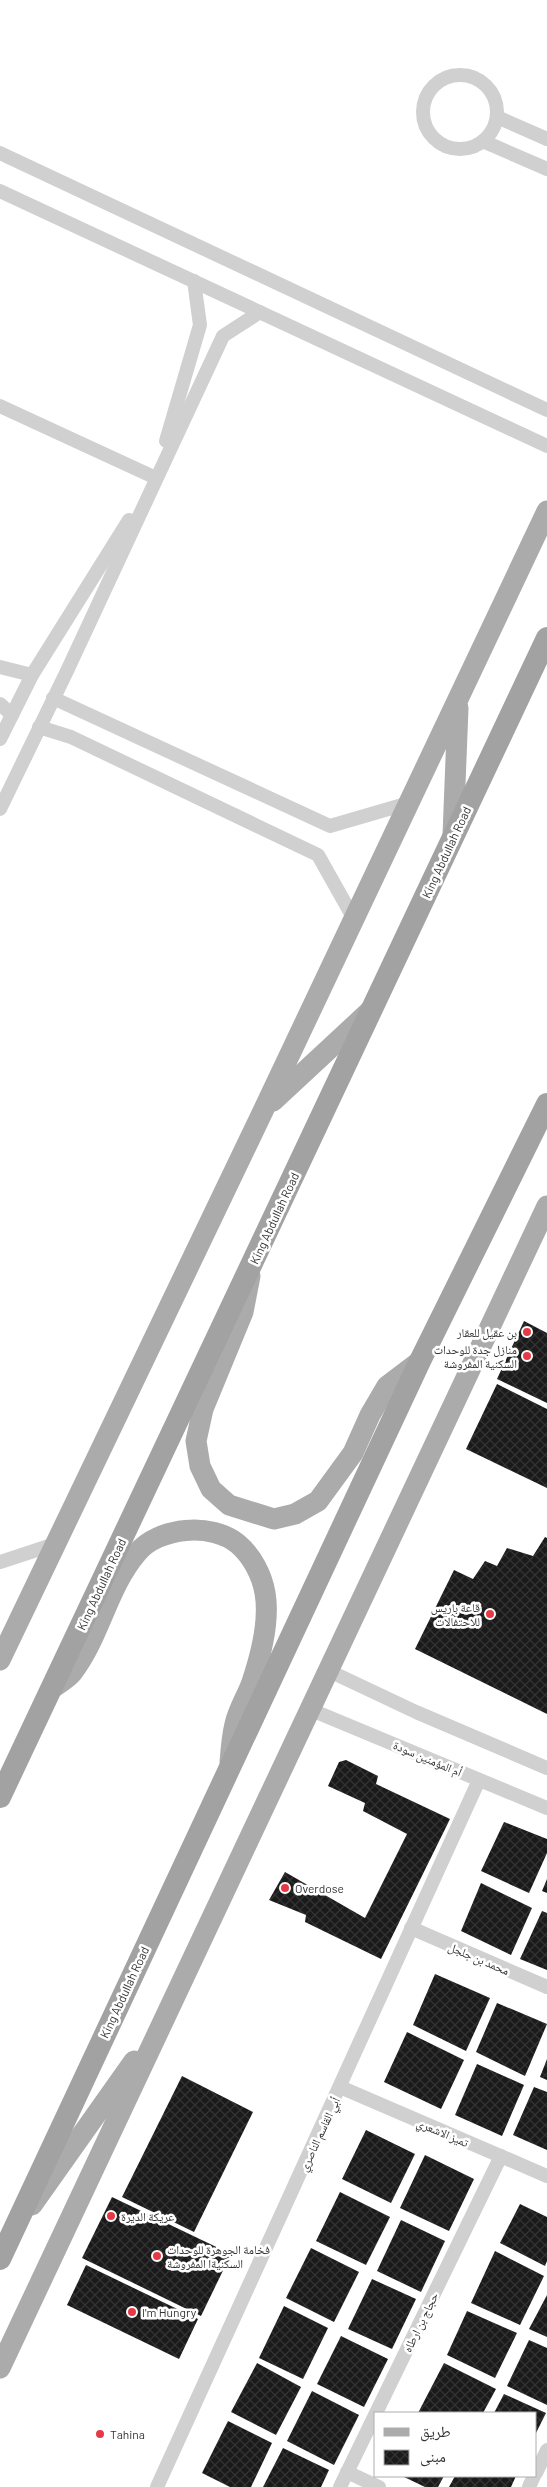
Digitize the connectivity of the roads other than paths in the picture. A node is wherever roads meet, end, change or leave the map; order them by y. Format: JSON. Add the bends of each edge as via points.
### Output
{"nodes":[{"id":1,"x":497,"y":117,"type":"junction"},
{"id":2,"x":547,"y":139,"type":"edge"},
{"id":3,"x":485,"y":142,"type":"junction"},
{"id":4,"x":0,"y":152,"type":"edge"},
{"id":5,"x":547,"y":169,"type":"edge"},
{"id":6,"x":0,"y":191,"type":"edge"},
{"id":7,"x":194,"y":281,"type":"junction"},
{"id":8,"x":260,"y":312,"type":"junction"},
{"id":9,"x":0,"y":406,"type":"edge"},
{"id":10,"x":547,"y":410,"type":"edge"},
{"id":11,"x":547,"y":446,"type":"edge"},
{"id":12,"x":156,"y":478,"type":"junction"},
{"id":13,"x":547,"y":511,"type":"edge"},
{"id":14,"x":547,"y":638,"type":"edge"},
{"id":15,"x":0,"y":667,"type":"edge"},
{"id":16,"x":32,"y":675,"type":"junction"},
{"id":17,"x":54,"y":698,"type":"junction"},
{"id":18,"x":459,"y":698,"type":"junction"},
{"id":19,"x":0,"y":704,"type":"edge"},
{"id":20,"x":12,"y":715,"type":"junction"},
{"id":21,"x":39,"y":727,"type":"junction"},
{"id":22,"x":0,"y":739,"type":"edge"},
{"id":23,"x":409,"y":802,"type":"junction"},
{"id":24,"x":0,"y":809,"type":"edge"},
{"id":25,"x":453,"y":837,"type":"junction"},
{"id":26,"x":354,"y":919,"type":"junction"},
{"id":27,"x":373,"y":1008,"type":"junction"},
{"id":28,"x":547,"y":1104,"type":"edge"},
{"id":29,"x":264,"y":1109,"type":"junction"},
{"id":30,"x":547,"y":1206,"type":"edge"},
{"id":31,"x":252,"y":1264,"type":"junction"},
{"id":32,"x":420,"y":1361,"type":"junction"},
{"id":33,"x":56,"y":1544,"type":"junction"},
{"id":34,"x":0,"y":1562,"type":"edge"},
{"id":35,"x":0,"y":1660,"type":"edge"},
{"id":36,"x":327,"y":1670,"type":"junction"},
{"id":37,"x":51,"y":1689,"type":"junction"},
{"id":38,"x":309,"y":1709,"type":"junction"},
{"id":39,"x":229,"y":1767,"type":"junction"},
{"id":40,"x":547,"y":1768,"type":"edge"},
{"id":41,"x":478,"y":1780,"type":"junction"},
{"id":42,"x":0,"y":1797,"type":"edge"},
{"id":43,"x":547,"y":1808,"type":"edge"},
{"id":44,"x":412,"y":1928,"type":"junction"},
{"id":45,"x":547,"y":1987,"type":"edge"},
{"id":46,"x":166,"y":2015,"type":"junction"},
{"id":47,"x":340,"y":2087,"type":"junction"},
{"id":48,"x":501,"y":2156,"type":"junction"},
{"id":49,"x":547,"y":2176,"type":"edge"},
{"id":50,"x":12,"y":2234,"type":"junction"},
{"id":51,"x":0,"y":2259,"type":"edge"},
{"id":52,"x":0,"y":2368,"type":"edge"},
{"id":53,"x":376,"y":2412,"type":"edge"},
{"id":54,"x":374,"y":2417,"type":"edge"},
{"id":55,"x":547,"y":2450,"type":"edge"},
{"id":56,"x":537,"y":2470,"type":"edge"},
{"id":57,"x":347,"y":2472,"type":"junction"},
{"id":58,"x":157,"y":2487,"type":"edge"},
{"id":59,"x":340,"y":2487,"type":"edge"},
{"id":60,"x":379,"y":2487,"type":"edge"}],
"edges":[{"from":1,"to":2,"type":"street"},
{"from":1,"to":3,"type":"street"},
{"from":1,"to":3,"type":"street","via":[[497,104],[489,88],[474,77],[448,76],[427,95],[423,112],[425,125],[434,139],[457,150]]},
{"from":3,"to":5,"type":"street"},
{"from":4,"to":10,"type":"street"},
{"from":6,"to":7,"type":"street"},
{"from":7,"to":8,"type":"street"},
{"from":7,"to":12,"type":"street","via":[[200,325]]},
{"from":8,"to":11,"type":"street"},
{"from":8,"to":17,"type":"street","via":[[223,336]]},
{"from":9,"to":12,"type":"street"},
{"from":12,"to":16,"type":"street"},
{"from":13,"to":18,"type":"main road"},
{"from":14,"to":25,"type":"highway","name":"King Abdullah Road"},
{"from":15,"to":16,"type":"street"},
{"from":16,"to":20,"type":"street"},
{"from":17,"to":21,"type":"street"},
{"from":17,"to":23,"type":"street","via":[[330,826]]},
{"from":18,"to":23,"type":"main road"},
{"from":18,"to":25,"type":"main road"},
{"from":19,"to":20,"type":"street"},
{"from":20,"to":22,"type":"street"},
{"from":21,"to":24,"type":"street"},
{"from":21,"to":26,"type":"street","via":[[71,737],[318,854]]},
{"from":23,"to":26,"type":"main road"},
{"from":25,"to":27,"type":"highway","name":"King Abdullah Road"},
{"from":26,"to":29,"type":"main road"},
{"from":27,"to":29,"type":"main road"},
{"from":27,"to":31,"type":"highway","name":"King Abdullah Road"},
{"from":28,"to":32,"type":"highway","name":"King Abdullah Road"},
{"from":29,"to":33,"type":"main road"},
{"from":30,"to":36,"type":"main road"},
{"from":31,"to":32,"type":"main road","via":[[243,1312],[204,1409],[196,1440],[200,1466],[212,1489],[229,1505],[274,1519],[295,1514],[318,1501],[354,1453],[387,1386]]},
{"from":31,"to":37,"type":"highway","name":"King Abdullah Road"},
{"from":32,"to":39,"type":"highway","name":"King Abdullah Road"},
{"from":33,"to":34,"type":"street"},
{"from":33,"to":35,"type":"main road"},
{"from":36,"to":38,"type":"main road"},
{"from":36,"to":40,"type":"street"},
{"from":37,"to":39,"type":"main road","via":[[71,1674],[137,1552],[155,1538],[177,1530],[219,1534],[237,1543],[258,1570],[267,1610],[261,1649],[235,1723]]},
{"from":37,"to":42,"type":"highway","name":"King Abdullah Road"},
{"from":38,"to":41,"type":"street","name":"أم المؤمنين سودة"},
{"from":38,"to":46,"type":"main road"},
{"from":39,"to":50,"type":"highway","name":"King Abdullah Road"},
{"from":41,"to":43,"type":"street","name":"أم المؤمنين سودة"},
{"from":41,"to":44,"type":"street","name":"أبي القاسم الناصري"},
{"from":44,"to":45,"type":"street","name":"محمد بن جلجل"},
{"from":44,"to":47,"type":"street","name":"أبي القاسم الناصري"},
{"from":46,"to":50,"type":"main road"},
{"from":46,"to":52,"type":"main road"},
{"from":47,"to":48,"type":"street","name":"تميز الاشعري"},
{"from":47,"to":58,"type":"street","name":"أبي القاسم الناصري"},
{"from":48,"to":49,"type":"street","name":"تميز الاشعري"},
{"from":48,"to":53,"type":"street","name":"حجاج بن ارطاه"},
{"from":50,"to":51,"type":"highway","name":"King Abdullah Road"},
{"from":54,"to":57,"type":"street","name":"حجاج بن ارطاه"},
{"from":55,"to":56,"type":"street"},
{"from":57,"to":59,"type":"street","name":"حجاج بن ارطاه"},
{"from":57,"to":60,"type":"street"}]}
